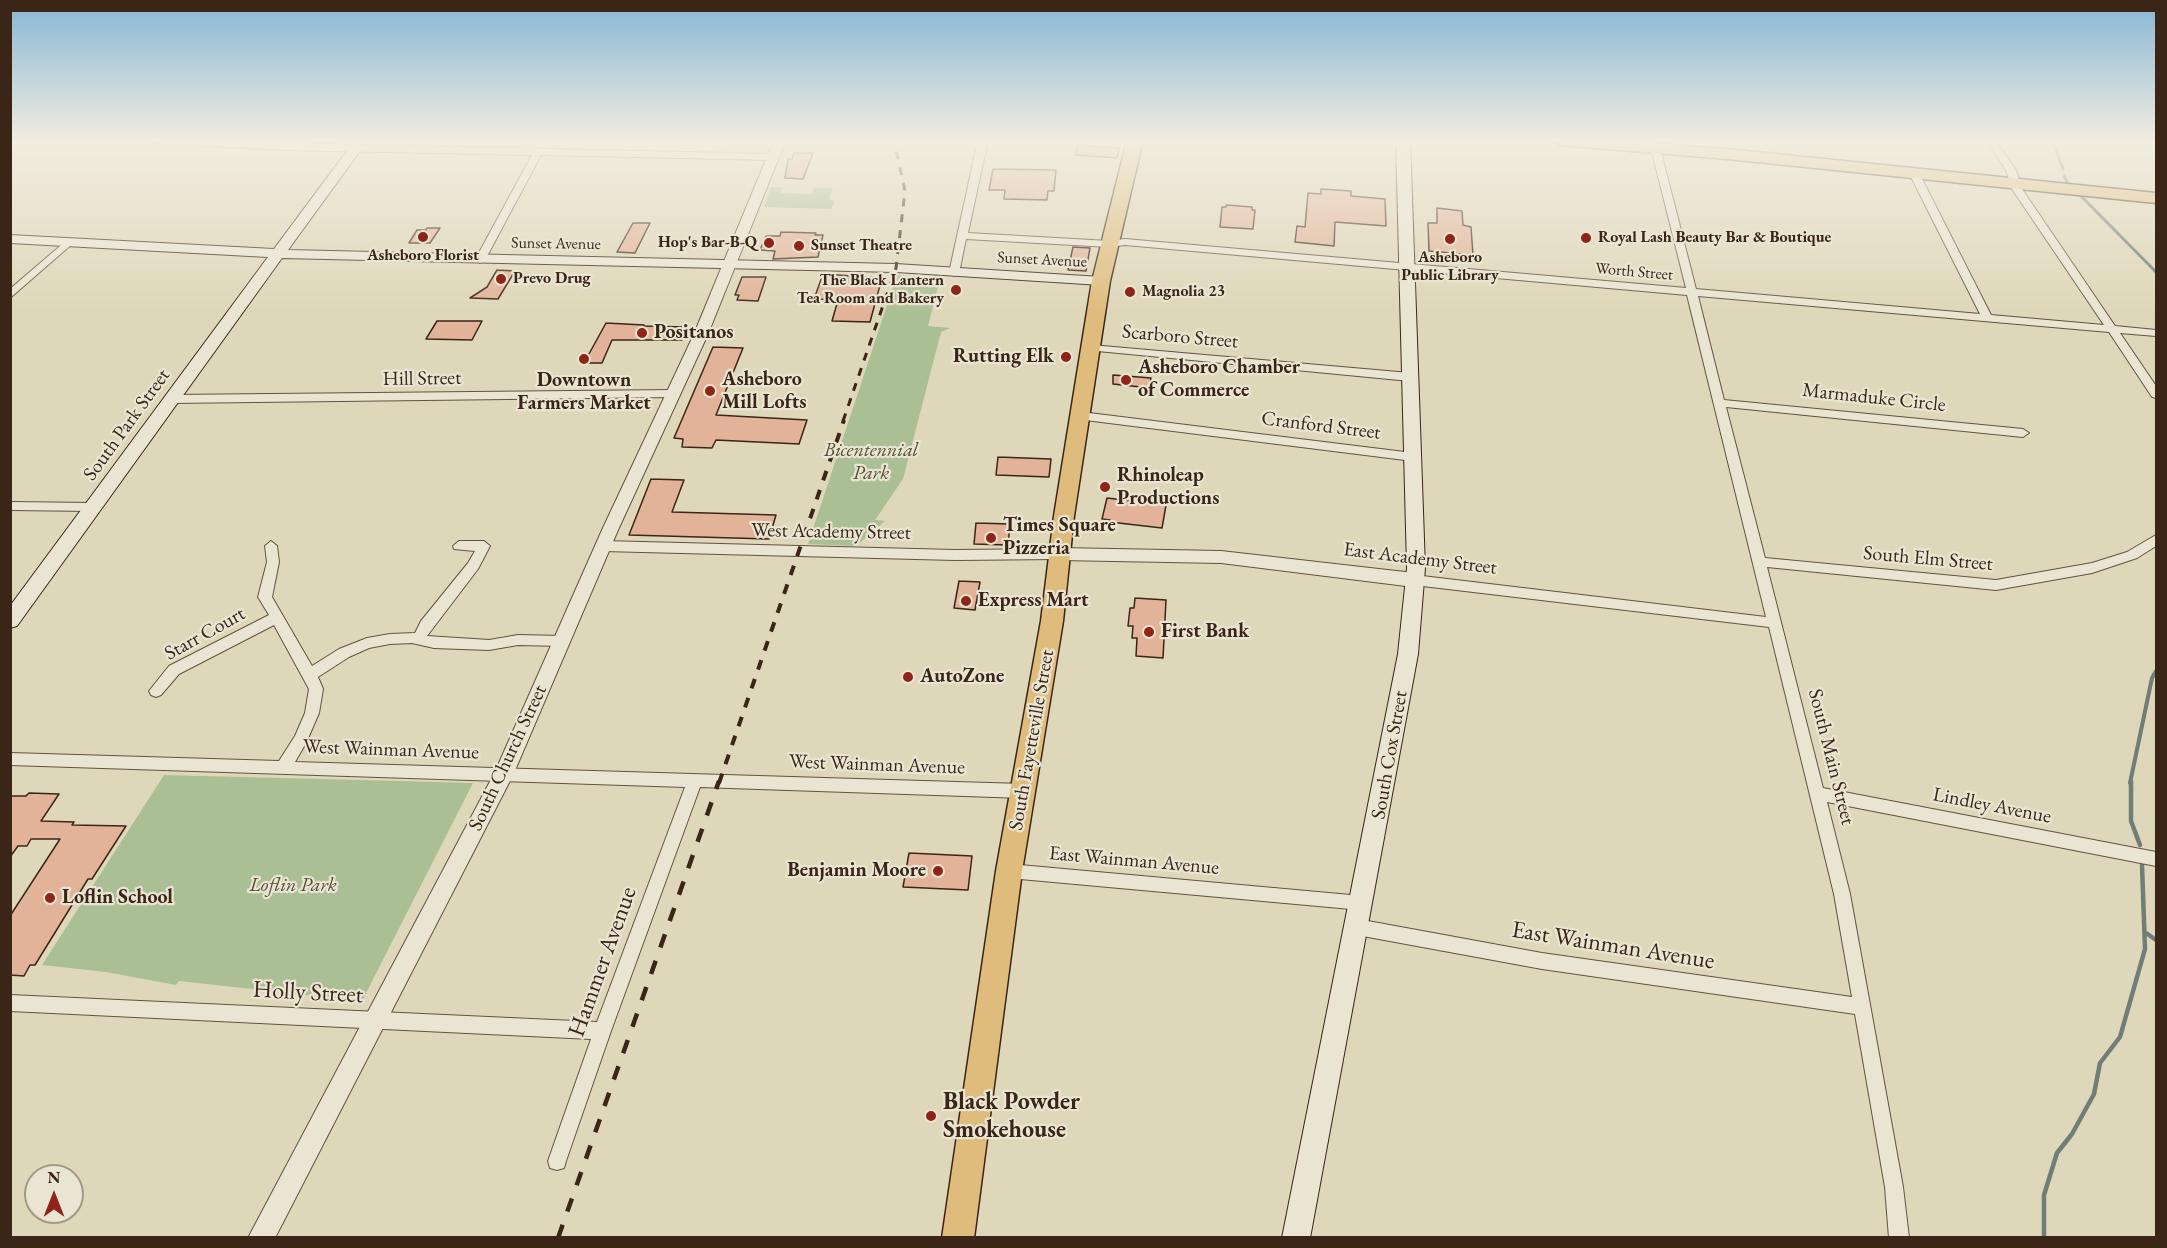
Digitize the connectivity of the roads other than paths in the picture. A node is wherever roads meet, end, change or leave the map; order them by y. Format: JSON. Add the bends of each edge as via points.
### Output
{"nodes":[{"id":1,"x":318,"y":198,"type":"edge"},
{"id":2,"x":513,"y":198,"type":"edge"},
{"id":3,"x":757,"y":198,"type":"edge"},
{"id":4,"x":970,"y":198,"type":"edge"},
{"id":5,"x":1120,"y":198,"type":"edge"},
{"id":6,"x":1405,"y":198,"type":"edge"},
{"id":7,"x":1669,"y":198,"type":"edge"},
{"id":8,"x":1927,"y":198,"type":"edge"},
{"id":9,"x":2024,"y":198,"type":"edge"},
{"id":10,"x":962,"y":236,"type":"junction"},
{"id":11,"x":10,"y":239,"type":"edge"},
{"id":12,"x":67,"y":243,"type":"junction"},
{"id":13,"x":1108,"y":244,"type":"junction"},
{"id":14,"x":277,"y":254,"type":"junction"},
{"id":15,"x":480,"y":260,"type":"junction"},
{"id":16,"x":729,"y":265,"type":"junction"},
{"id":17,"x":1407,"y":266,"type":"junction"},
{"id":18,"x":954,"y":273,"type":"junction"},
{"id":19,"x":1101,"y":281,"type":"junction"},
{"id":20,"x":1693,"y":292,"type":"junction"},
{"id":21,"x":10,"y":295,"type":"edge"},
{"id":22,"x":1988,"y":319,"type":"junction"},
{"id":23,"x":2112,"y":330,"type":"junction"},
{"id":24,"x":2157,"y":333,"type":"edge"},
{"id":25,"x":1091,"y":348,"type":"junction"},
{"id":26,"x":1410,"y":377,"type":"junction"},
{"id":27,"x":673,"y":394,"type":"junction"},
{"id":28,"x":2157,"y":394,"type":"edge"},
{"id":29,"x":171,"y":399,"type":"junction"},
{"id":30,"x":1721,"y":403,"type":"junction"},
{"id":31,"x":1081,"y":416,"type":"junction"},
{"id":32,"x":2023,"y":433,"type":"dead end"},
{"id":33,"x":1413,"y":457,"type":"junction"},
{"id":34,"x":10,"y":506,"type":"edge"},
{"id":35,"x":93,"y":507,"type":"junction"},
{"id":36,"x":2157,"y":540,"type":"edge"},
{"id":37,"x":271,"y":546,"type":"dead end"},
{"id":38,"x":459,"y":546,"type":"dead end"},
{"id":39,"x":603,"y":546,"type":"junction"},
{"id":40,"x":1059,"y":554,"type":"junction"},
{"id":41,"x":1761,"y":562,"type":"junction"},
{"id":42,"x":1414,"y":580,"type":"junction"},
{"id":43,"x":277,"y":618,"type":"junction"},
{"id":44,"x":10,"y":621,"type":"edge"},
{"id":45,"x":1776,"y":623,"type":"junction"},
{"id":46,"x":419,"y":639,"type":"junction"},
{"id":47,"x":562,"y":641,"type":"junction"},
{"id":48,"x":310,"y":675,"type":"junction"},
{"id":49,"x":156,"y":691,"type":"dead end"},
{"id":50,"x":10,"y":759,"type":"edge"},
{"id":51,"x":283,"y":768,"type":"junction"},
{"id":52,"x":503,"y":775,"type":"junction"},
{"id":53,"x":695,"y":781,"type":"junction"},
{"id":54,"x":1023,"y":791,"type":"junction"},
{"id":55,"x":1819,"y":794,"type":"junction"},
{"id":56,"x":2157,"y":859,"type":"edge"},
{"id":57,"x":1009,"y":871,"type":"junction"},
{"id":58,"x":1362,"y":903,"type":"junction"},
{"id":59,"x":1357,"y":927,"type":"junction"},
{"id":60,"x":10,"y":1003,"type":"edge"},
{"id":61,"x":1862,"y":1007,"type":"junction"},
{"id":62,"x":374,"y":1020,"type":"junction"},
{"id":63,"x":602,"y":1031,"type":"junction"},
{"id":64,"x":557,"y":1161,"type":"dead end"},
{"id":65,"x":261,"y":1238,"type":"edge"},
{"id":66,"x":958,"y":1238,"type":"edge"},
{"id":67,"x":1296,"y":1238,"type":"edge"},
{"id":68,"x":1899,"y":1238,"type":"edge"}],
"edges":[{"from":1,"to":14,"type":"main road","name":"South Park Street"},
{"from":2,"to":15,"type":"street"},
{"from":3,"to":16,"type":"street","name":"South Church Street"},
{"from":4,"to":10,"type":"street"},
{"from":5,"to":13,"type":"main road","name":"South Fayetteville Street"},
{"from":6,"to":17,"type":"main road","name":"South Cox Street"},
{"from":7,"to":20,"type":"street","name":"South Main Street"},
{"from":8,"to":22,"type":"street"},
{"from":9,"to":23,"type":"street"},
{"from":10,"to":13,"type":"street","name":"Worth Street"},
{"from":10,"to":18,"type":"street"},
{"from":11,"to":12,"type":"main road","name":"Sunset Avenue"},
{"from":12,"to":14,"type":"main road","name":"Sunset Avenue"},
{"from":12,"to":21,"type":"street"},
{"from":13,"to":17,"type":"street","name":"Worth Street","via":[[1125,242]]},
{"from":13,"to":19,"type":"main road","name":"South Fayetteville Street"},
{"from":14,"to":15,"type":"main road","name":"Sunset Avenue"},
{"from":14,"to":29,"type":"main road","name":"South Park Street"},
{"from":15,"to":16,"type":"main road","name":"Sunset Avenue"},
{"from":16,"to":18,"type":"main road","name":"Sunset Avenue"},
{"from":16,"to":27,"type":"street","name":"South Church Street"},
{"from":17,"to":20,"type":"street","name":"Worth Street"},
{"from":17,"to":26,"type":"main road","name":"South Cox Street"},
{"from":18,"to":19,"type":"main road","name":"Sunset Avenue"},
{"from":19,"to":25,"type":"main road","name":"South Fayetteville Street"},
{"from":20,"to":22,"type":"street","name":"Worth Street"},
{"from":20,"to":30,"type":"street","name":"South Main Street"},
{"from":22,"to":23,"type":"street","name":"Worth Street"},
{"from":23,"to":24,"type":"street","name":"Worth Street"},
{"from":23,"to":28,"type":"street"},
{"from":25,"to":26,"type":"street","name":"Scarboro Street"},
{"from":25,"to":31,"type":"main road","name":"South Fayetteville Street"},
{"from":26,"to":33,"type":"main road","name":"South Cox Street"},
{"from":27,"to":29,"type":"street","name":"Hill Street"},
{"from":27,"to":39,"type":"street","name":"South Church Street"},
{"from":29,"to":35,"type":"main road","name":"South Park Street"},
{"from":30,"to":32,"type":"street","name":"Marmaduke Circle"},
{"from":30,"to":41,"type":"street","name":"South Main Street"},
{"from":31,"to":33,"type":"street","name":"Cranford Street"},
{"from":31,"to":40,"type":"main road","name":"South Fayetteville Street"},
{"from":33,"to":42,"type":"main road","name":"South Cox Street"},
{"from":34,"to":35,"type":"street"},
{"from":35,"to":44,"type":"main road","name":"South Park Street"},
{"from":36,"to":41,"type":"street","name":"South Elm Street","via":[[2132,555],[2092,568],[1996,585]]},
{"from":37,"to":43,"type":"street","via":[[273,561],[265,597]]},
{"from":38,"to":46,"type":"street","via":[[484,546]]},
{"from":39,"to":40,"type":"street","name":"West Academy Street"},
{"from":39,"to":47,"type":"street","name":"South Church Street"},
{"from":40,"to":42,"type":"street","name":"East Academy Street","via":[[1185,554]]},
{"from":40,"to":54,"type":"main road","name":"South Fayetteville Street","via":[[1051,631]]},
{"from":41,"to":45,"type":"street","name":"South Main Street"},
{"from":42,"to":45,"type":"street","name":"East Academy Street"},
{"from":42,"to":58,"type":"main road","name":"South Cox Street","via":[[1408,654]]},
{"from":43,"to":48,"type":"street"},
{"from":43,"to":49,"type":"street","name":"Starr Court","via":[[174,669]]},
{"from":45,"to":55,"type":"street","name":"South Main Street"},
{"from":46,"to":47,"type":"street","via":[[462,645]]},
{"from":46,"to":48,"type":"street","via":[[367,642]]},
{"from":47,"to":52,"type":"street","name":"South Church Street"},
{"from":48,"to":51,"type":"street","via":[[316,689],[312,713]]},
{"from":50,"to":51,"type":"street","name":"West Wainman Avenue"},
{"from":51,"to":52,"type":"street","name":"West Wainman Avenue"},
{"from":52,"to":53,"type":"street","name":"West Wainman Avenue"},
{"from":52,"to":62,"type":"street","name":"South Church Street"},
{"from":53,"to":54,"type":"street","name":"West Wainman Avenue"},
{"from":53,"to":63,"type":"street","name":"Hammer Avenue"},
{"from":54,"to":57,"type":"main road","name":"South Fayetteville Street"},
{"from":55,"to":56,"type":"street","name":"Lindley Avenue"},
{"from":55,"to":61,"type":"street","name":"South Main Street"},
{"from":57,"to":58,"type":"street","name":"East Wainman Avenue"},
{"from":57,"to":66,"type":"main road","name":"South Fayetteville Street"},
{"from":58,"to":59,"type":"main road","name":"South Cox Street"},
{"from":59,"to":61,"type":"street","name":"East Wainman Avenue","via":[[1542,961]]},
{"from":59,"to":67,"type":"main road","name":"South Cox Street"},
{"from":60,"to":62,"type":"street","name":"Holly Street"},
{"from":61,"to":68,"type":"street","name":"South Main Street","via":[[1894,1187]]},
{"from":62,"to":63,"type":"street","name":"Holly Street"},
{"from":62,"to":65,"type":"street","name":"South Church Street"},
{"from":63,"to":64,"type":"street","name":"Hammer Avenue"}]}
